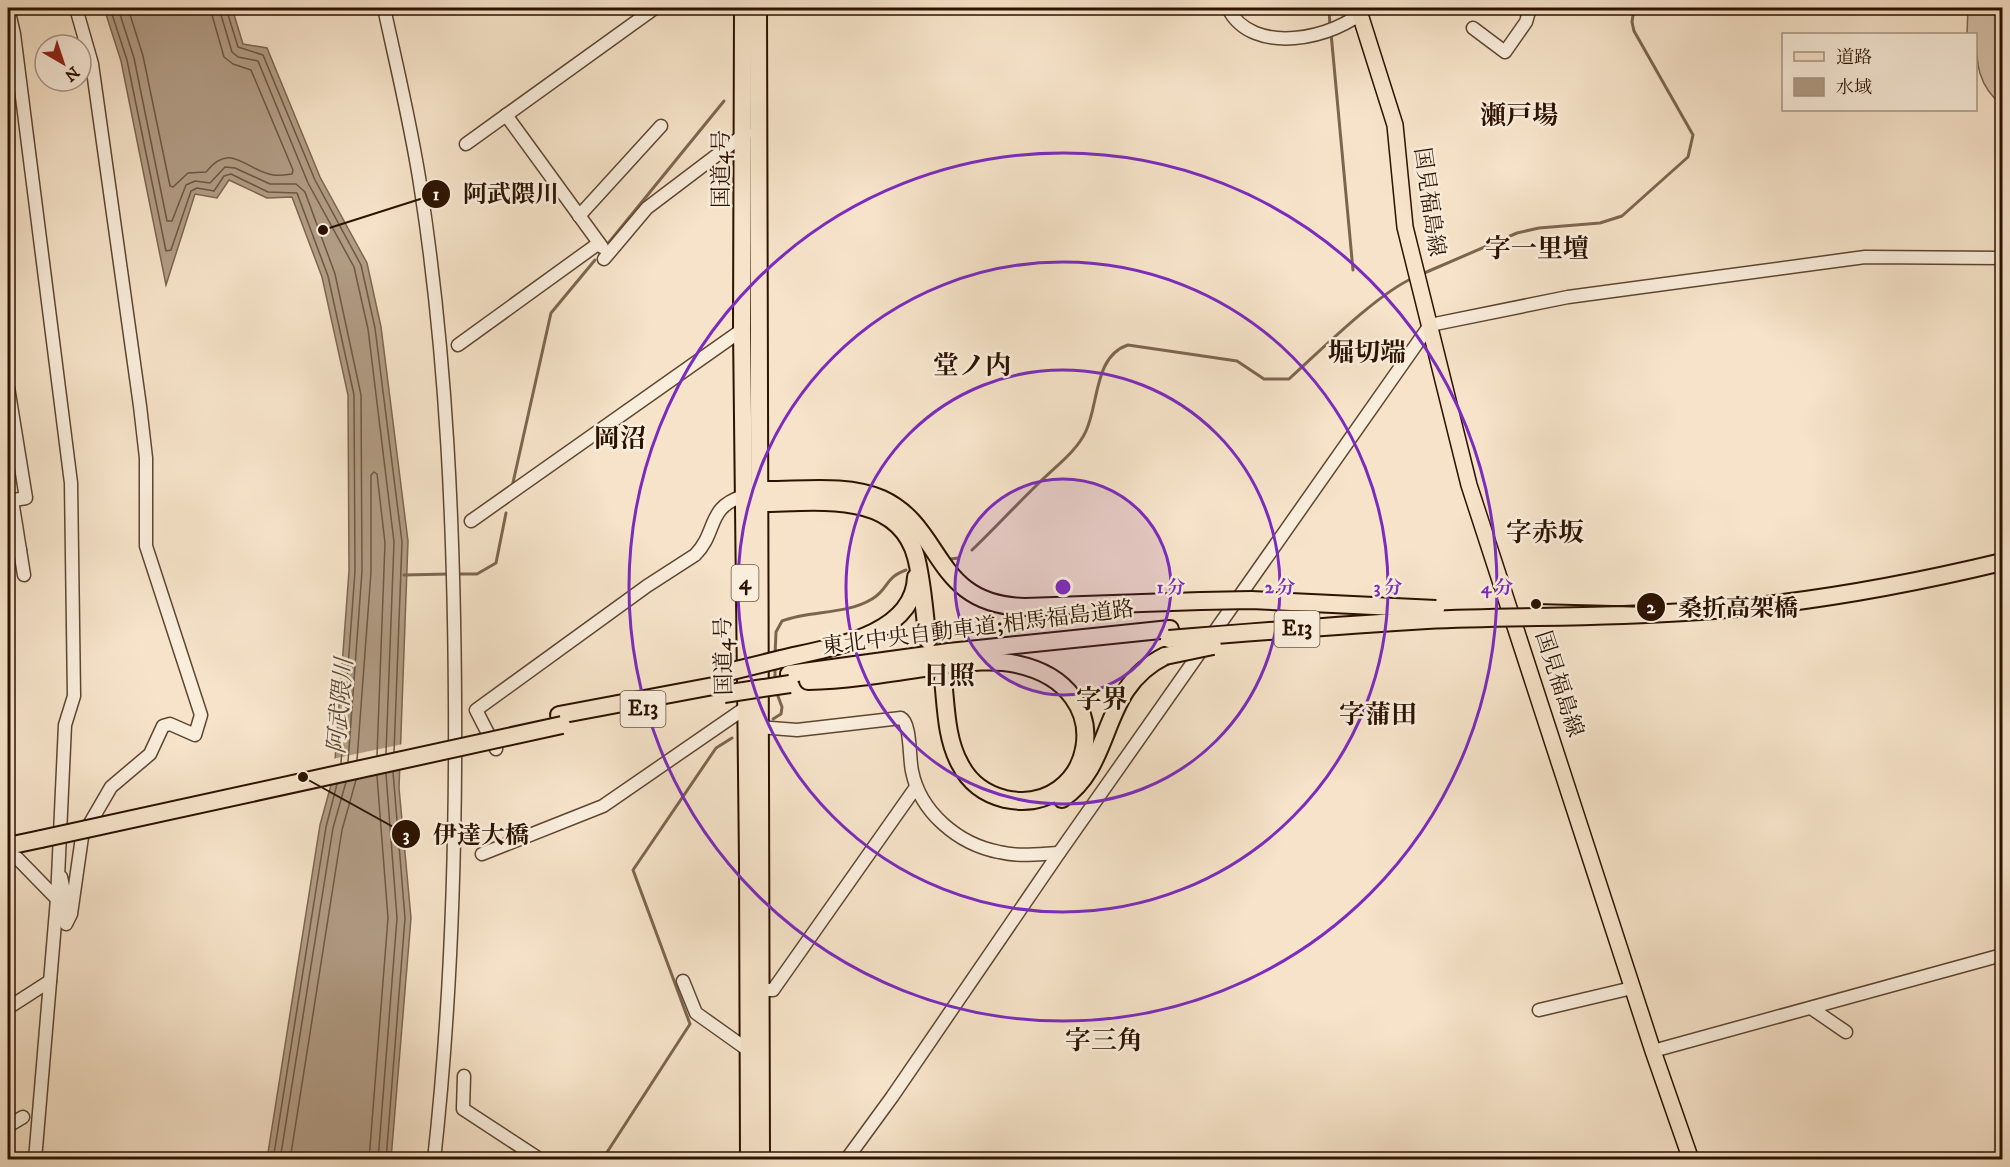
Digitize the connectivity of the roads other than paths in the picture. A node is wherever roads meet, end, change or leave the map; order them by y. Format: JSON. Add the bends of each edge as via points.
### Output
{"nodes":[{"id":1,"x":8,"y":8,"type":"edge"},
{"id":2,"x":76,"y":8,"type":"edge"},
{"id":3,"x":384,"y":8,"type":"edge"},
{"id":4,"x":655,"y":8,"type":"edge"},
{"id":5,"x":743,"y":8,"type":"edge"},
{"id":6,"x":758,"y":8,"type":"edge"},
{"id":7,"x":1228,"y":8,"type":"edge"},
{"id":8,"x":1530,"y":8,"type":"edge"},
{"id":9,"x":1362,"y":10,"type":"edge"},
{"id":10,"x":1473,"y":28,"type":"dead end"},
{"id":11,"x":506,"y":115,"type":"junction"},
{"id":12,"x":759,"y":124,"type":"junction"},
{"id":13,"x":661,"y":126,"type":"dead end"},
{"id":14,"x":743,"y":135,"type":"junction"},
{"id":15,"x":466,"y":144,"type":"dead end"},
{"id":16,"x":579,"y":216,"type":"junction"},
{"id":17,"x":603,"y":251,"type":"junction"},
{"id":18,"x":2002,"y":258,"type":"edge"},
{"id":19,"x":1430,"y":325,"type":"junction"},
{"id":20,"x":742,"y":330,"type":"junction"},
{"id":21,"x":458,"y":345,"type":"dead end"},
{"id":22,"x":8,"y":387,"type":"edge"},
{"id":23,"x":754,"y":497,"type":"junction"},
{"id":24,"x":10,"y":500,"type":"edge"},
{"id":25,"x":471,"y":521,"type":"dead end"},
{"id":26,"x":920,"y":534,"type":"junction"},
{"id":27,"x":20,"y":550,"type":"junction"},
{"id":28,"x":8,"y":553,"type":"edge"},
{"id":29,"x":2002,"y":554,"type":"edge"},
{"id":30,"x":916,"y":558,"type":"junction"},
{"id":31,"x":2002,"y":562,"type":"edge"},
{"id":32,"x":24,"y":575,"type":"dead end"},
{"id":33,"x":1430,"y":615,"type":"junction"},
{"id":34,"x":1170,"y":634,"type":"junction"},
{"id":35,"x":787,"y":672,"type":"junction"},
{"id":36,"x":808,"y":681,"type":"junction"},
{"id":37,"x":724,"y":684,"type":"junction"},
{"id":38,"x":753,"y":704,"type":"junction"},
{"id":39,"x":560,"y":720,"type":"junction"},
{"id":40,"x":760,"y":727,"type":"junction"},
{"id":41,"x":496,"y":749,"type":"dead end"},
{"id":42,"x":916,"y":787,"type":"junction"},
{"id":43,"x":40,"y":835,"type":"junction"},
{"id":44,"x":8,"y":838,"type":"edge"},
{"id":45,"x":12,"y":852,"type":"edge"},
{"id":46,"x":1059,"y":853,"type":"junction"},
{"id":47,"x":482,"y":854,"type":"dead end"},
{"id":48,"x":58,"y":869,"type":"junction"},
{"id":49,"x":57,"y":899,"type":"junction"},
{"id":50,"x":2002,"y":955,"type":"edge"},
{"id":51,"x":50,"y":981,"type":"junction"},
{"id":52,"x":683,"y":981,"type":"dead end"},
{"id":53,"x":1632,"y":988,"type":"junction"},
{"id":54,"x":759,"y":990,"type":"junction"},
{"id":55,"x":8,"y":1008,"type":"edge"},
{"id":56,"x":1811,"y":1008,"type":"junction"},
{"id":57,"x":1539,"y":1010,"type":"dead end"},
{"id":58,"x":1846,"y":1032,"type":"dead end"},
{"id":59,"x":748,"y":1050,"type":"junction"},
{"id":60,"x":1653,"y":1051,"type":"junction"},
{"id":61,"x":464,"y":1076,"type":"dead end"},
{"id":62,"x":23,"y":1117,"type":"dead end"},
{"id":63,"x":8,"y":1126,"type":"edge"},
{"id":64,"x":34,"y":1159,"type":"edge"},
{"id":65,"x":434,"y":1160,"type":"edge"},
{"id":66,"x":541,"y":1160,"type":"edge"},
{"id":67,"x":748,"y":1160,"type":"edge"},
{"id":68,"x":760,"y":1160,"type":"edge"},
{"id":69,"x":846,"y":1160,"type":"edge"},
{"id":70,"x":1690,"y":1160,"type":"edge"}],
"edges":[{"from":1,"to":48,"type":"street","via":[[71,483],[74,696],[65,724]]},
{"from":2,"to":48,"type":"street","via":[[92,64],[140,406],[146,458],[146,546],[201,716],[195,735],[170,724],[163,726],[150,754],[111,787],[82,837],[71,914],[66,924],[65,888]]},
{"from":3,"to":65,"type":"street","via":[[421,188],[436,304],[453,569],[453,910]]},
{"from":4,"to":11,"type":"street"},
{"from":5,"to":14,"type":"highway","name":"国道4号","number":"4"},
{"from":6,"to":12,"type":"highway","name":"国道4号","number":"4"},
{"from":7,"to":9,"type":"street","via":[[1239,25],[1252,32],[1298,39],[1318,35]]},
{"from":8,"to":10,"type":"street","via":[[1526,22],[1505,52]]},
{"from":9,"to":19,"type":"main road","name":"国見福島線","via":[[1395,125],[1406,227]]},
{"from":11,"to":15,"type":"street"},
{"from":11,"to":16,"type":"street"},
{"from":12,"to":14,"type":"street"},
{"from":12,"to":23,"type":"highway","name":"国道4号","number":"4"},
{"from":13,"to":16,"type":"street"},
{"from":14,"to":17,"type":"street","via":[[646,208]]},
{"from":14,"to":20,"type":"highway","name":"国道4号","number":"4"},
{"from":16,"to":17,"type":"street"},
{"from":17,"to":21,"type":"street"},
{"from":18,"to":19,"type":"street","via":[[1865,257],[1568,297]]},
{"from":19,"to":46,"type":"street"},
{"from":19,"to":53,"type":"main road","name":"国見福島線","via":[[1469,485]]},
{"from":20,"to":23,"type":"highway","name":"国道4号","number":"4"},
{"from":20,"to":25,"type":"street"},
{"from":22,"to":24,"type":"street","via":[[26,498]]},
{"from":23,"to":26,"type":"highway","via":[[844,491],[870,495],[900,510]]},
{"from":23,"to":30,"type":"highway","via":[[866,507],[902,529]]},
{"from":23,"to":38,"type":"highway","name":"国道4号","number":"4"},
{"from":23,"to":41,"type":"street","via":[[725,503],[695,555],[476,710]]},
{"from":24,"to":27,"type":"street"},
{"from":26,"to":30,"type":"highway","via":[[929,565],[934,640]]},
{"from":26,"to":33,"type":"highway","bridge":true,"via":[[959,584],[978,598],[999,605],[1251,600]]},
{"from":27,"to":28,"type":"street"},
{"from":27,"to":32,"type":"street"},
{"from":29,"to":33,"type":"highway","name":"東北中央自動車道;相馬福島道路","number":"E13","via":[[1925,572],[1760,598]]},
{"from":30,"to":35,"type":"highway","via":[[915,585],[894,620]]},
{"from":31,"to":33,"type":"highway","name":"東北中央自動車道;相馬福島道路","number":"E13","bridge":true,"via":[[1850,594],[1772,605],[1684,612]]},
{"from":33,"to":34,"type":"highway","name":"東北中央自動車道;相馬福島道路","number":"E13","bridge":true},
{"from":33,"to":36,"type":"highway","bridge":true,"via":[[1189,649],[1165,656],[1143,669],[1128,686],[1080,783],[1060,800],[1027,811],[1010,812],[990,806],[959,781],[942,744],[938,680],[955,754],[966,775],[996,797],[1031,801],[1053,793],[1076,769],[1084,745],[1084,718],[1065,686],[1035,669],[994,662]]},
{"from":34,"to":35,"type":"highway","name":"東北中央自動車道;相馬福島道路","number":"E13","via":[[950,652]]},
{"from":34,"to":36,"type":"highway","name":"東北中央自動車道;相馬福島道路","number":"E13"},
{"from":35,"to":36,"type":"highway","name":"東北中央自動車道;相馬福島道路","number":"E13"},
{"from":35,"to":37,"type":"highway","bridge":true},
{"from":35,"to":37,"type":"highway","name":"東北中央自動車道;相馬福島道路","number":"E13","bridge":true},
{"from":37,"to":39,"type":"highway","name":"東北中央自動車道;相馬福島道路","number":"E13"},
{"from":37,"to":39,"type":"highway","name":"東北中央自動車道;相馬福島道路","number":"E13","via":[[582,710]]},
{"from":38,"to":40,"type":"highway","name":"国道4号","number":"4"},
{"from":38,"to":47,"type":"street","via":[[603,806]]},
{"from":38,"to":59,"type":"highway","name":"国道4号","number":"4"},
{"from":39,"to":43,"type":"highway","name":"東北中央自動車道;相馬福島道路","number":"E13"},
{"from":40,"to":42,"type":"street","via":[[797,730],[901,718],[907,724]]},
{"from":40,"to":54,"type":"highway","name":"国道4号","number":"4"},
{"from":42,"to":46,"type":"street","via":[[939,820],[975,844],[1021,855]]},
{"from":42,"to":54,"type":"street","via":[[773,990]]},
{"from":43,"to":44,"type":"highway","name":"東北中央自動車道;相馬福島道路","number":"E13"},
{"from":43,"to":45,"type":"highway","name":"東北中央自動車道;相馬福島道路","number":"E13"},
{"from":45,"to":49,"type":"street"},
{"from":46,"to":69,"type":"street"},
{"from":48,"to":49,"type":"street"},
{"from":49,"to":51,"type":"street"},
{"from":50,"to":56,"type":"street"},
{"from":51,"to":55,"type":"street"},
{"from":51,"to":64,"type":"street"},
{"from":52,"to":59,"type":"street","via":[[696,1013]]},
{"from":53,"to":57,"type":"street"},
{"from":53,"to":60,"type":"main road","name":"国見福島線"},
{"from":54,"to":68,"type":"highway","name":"国道4号","number":"4"},
{"from":56,"to":58,"type":"street"},
{"from":56,"to":60,"type":"street"},
{"from":59,"to":67,"type":"highway","name":"国道4号","number":"4"},
{"from":60,"to":70,"type":"main road","name":"国見福島線"},
{"from":61,"to":66,"type":"street","via":[[463,1109]]},
{"from":62,"to":63,"type":"street"}]}
